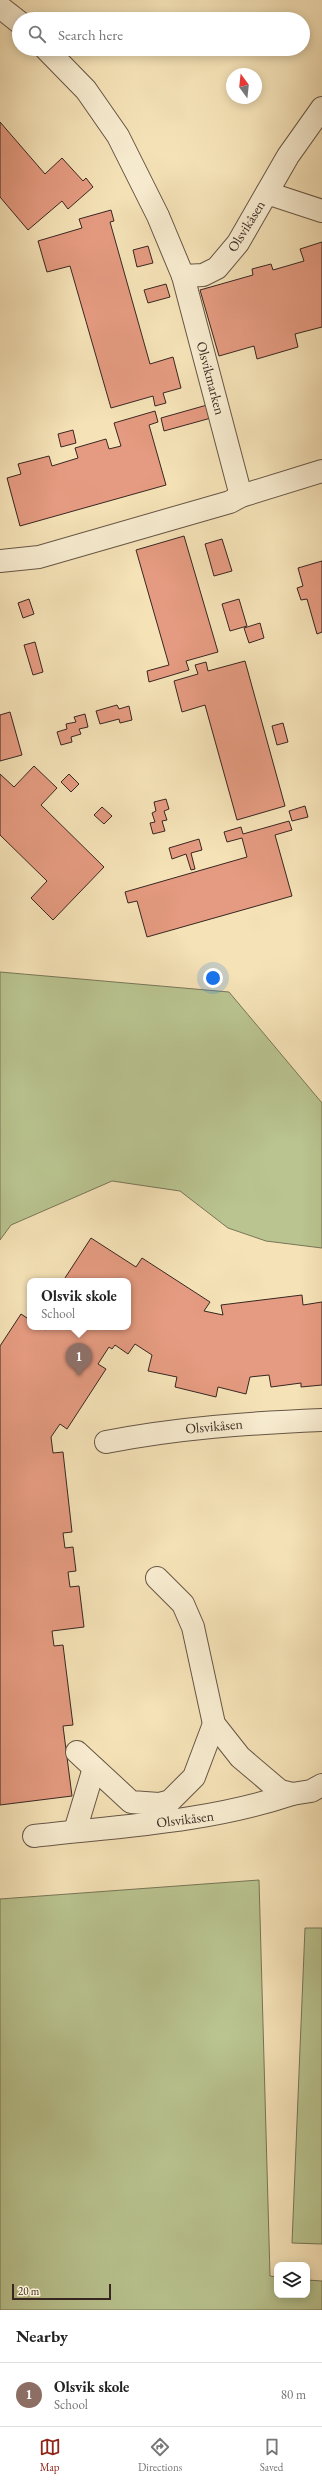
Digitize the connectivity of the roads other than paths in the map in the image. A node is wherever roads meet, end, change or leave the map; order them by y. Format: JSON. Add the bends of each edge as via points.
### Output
{"nodes":[{"id":1,"x":0,"y":8,"type":"edge"},
{"id":2,"x":12,"y":17,"type":"edge"},
{"id":3,"x":53,"y":56,"type":"edge"},
{"id":4,"x":322,"y":108,"type":"edge"},
{"id":5,"x":267,"y":193,"type":"junction"},
{"id":6,"x":322,"y":212,"type":"edge"},
{"id":7,"x":183,"y":276,"type":"junction"},
{"id":8,"x":322,"y":471,"type":"edge"},
{"id":9,"x":241,"y":496,"type":"junction"},
{"id":10,"x":0,"y":561,"type":"edge"},
{"id":11,"x":322,"y":1420,"type":"edge"},
{"id":12,"x":106,"y":1442,"type":"dead end"},
{"id":13,"x":157,"y":1578,"type":"dead end"},
{"id":14,"x":214,"y":1724,"type":"junction"},
{"id":15,"x":77,"y":1752,"type":"dead end"},
{"id":16,"x":94,"y":1768,"type":"junction"},
{"id":17,"x":322,"y":1785,"type":"edge"},
{"id":18,"x":292,"y":1794,"type":"junction"},
{"id":19,"x":75,"y":1832,"type":"junction"},
{"id":20,"x":34,"y":1836,"type":"dead end"}],
"edges":[{"from":1,"to":2,"type":"lane"},
{"from":3,"to":7,"type":"lane","name":"Olsvikmarken","via":[[86,90],[118,136],[158,216]]},
{"from":4,"to":5,"type":"lane","name":"Olsvikåsen","via":[[288,156]]},
{"from":5,"to":6,"type":"lane","name":"Olsvikåsen"},
{"from":5,"to":7,"type":"lane","name":"Olsvikåsen","via":[[238,244],[217,268],[203,275]]},
{"from":7,"to":9,"type":"lane","name":"Olsvikmarken"},
{"from":8,"to":9,"type":"lane"},
{"from":9,"to":10,"type":"lane","via":[[230,502],[39,557]]},
{"from":11,"to":12,"type":"lane","name":"Olsvikåsen","via":[[234,1424],[164,1431]]},
{"from":13,"to":14,"type":"lane","via":[[183,1604],[193,1627]]},
{"from":14,"to":16,"type":"lane","name":"Olsvikåsen","via":[[194,1777],[170,1801],[159,1804],[130,1802]]},
{"from":14,"to":18,"type":"lane","via":[[240,1757],[280,1791]]},
{"from":15,"to":16,"type":"lane","name":"Olsvikåsen"},
{"from":16,"to":19,"type":"lane"},
{"from":17,"to":18,"type":"lane","name":"Olsvikåsen","via":[[311,1791]]},
{"from":18,"to":19,"type":"lane","name":"Olsvikåsen","via":[[214,1816]]},
{"from":19,"to":20,"type":"lane","name":"Olsvikåsen"}]}
